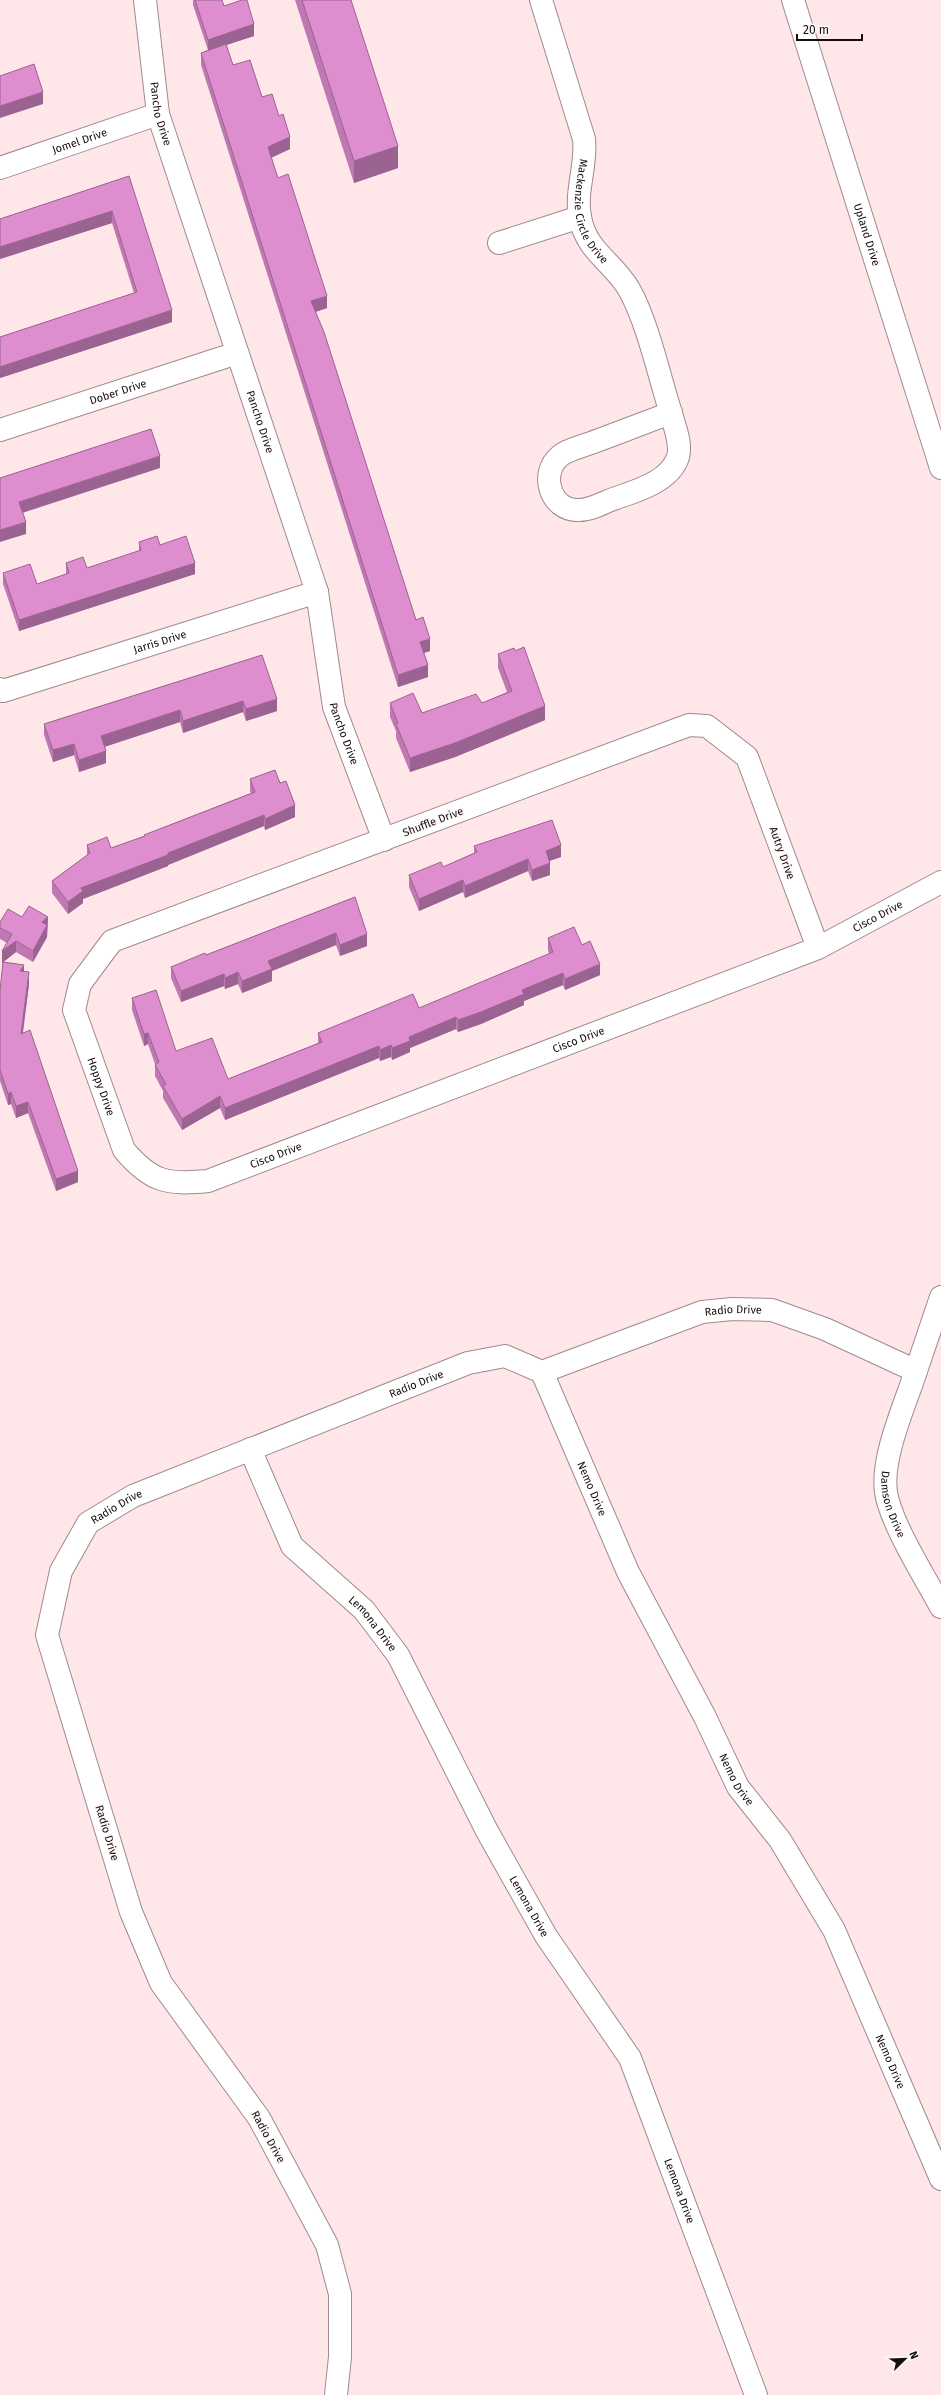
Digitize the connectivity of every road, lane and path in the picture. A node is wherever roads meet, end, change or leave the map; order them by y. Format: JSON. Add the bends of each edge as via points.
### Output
{"nodes":[{"id":1,"x":145,"y":0,"type":"edge"},
{"id":2,"x":540,"y":0,"type":"edge"},
{"id":3,"x":793,"y":0,"type":"edge"},
{"id":4,"x":158,"y":114,"type":"junction"},
{"id":5,"x":0,"y":168,"type":"edge"},
{"id":6,"x":580,"y":217,"type":"junction"},
{"id":7,"x":499,"y":243,"type":"dead end"},
{"id":8,"x":237,"y":353,"type":"junction"},
{"id":9,"x":671,"y":412,"type":"junction"},
{"id":10,"x":0,"y":430,"type":"edge"},
{"id":11,"x":941,"y":468,"type":"edge"},
{"id":12,"x":317,"y":592,"type":"junction"},
{"id":13,"x":2,"y":690,"type":"edge"},
{"id":14,"x":747,"y":757,"type":"joint"},
{"id":15,"x":384,"y":840,"type":"junction"},
{"id":16,"x":941,"y":882,"type":"edge"},
{"id":17,"x":112,"y":941,"type":"joint"},
{"id":18,"x":818,"y":948,"type":"junction"},
{"id":19,"x":208,"y":1181,"type":"joint"},
{"id":20,"x":941,"y":1296,"type":"edge"},
{"id":21,"x":916,"y":1371,"type":"junction"},
{"id":22,"x":542,"y":1372,"type":"junction"},
{"id":23,"x":250,"y":1449,"type":"junction"},
{"id":24,"x":941,"y":1607,"type":"edge"},
{"id":25,"x":941,"y":2180,"type":"edge"},
{"id":26,"x":336,"y":2395,"type":"edge"},
{"id":27,"x":756,"y":2395,"type":"edge"}],
"edges":[{"from":1,"to":4,"type":"street","name":"Pancho Drive"},
{"from":2,"to":6,"type":"street","name":"Mackenzie Circle Drive","via":[[584,139],[586,156]]},
{"from":3,"to":11,"type":"street","name":"Upland Drive"},
{"from":4,"to":5,"type":"street","name":"Jomel Drive"},
{"from":4,"to":8,"type":"street","name":"Pancho Drive"},
{"from":6,"to":7,"type":"street"},
{"from":6,"to":9,"type":"street","name":"Mackenzie Circle Drive","via":[[584,234],[594,251],[630,291]]},
{"from":8,"to":10,"type":"street","name":"Dober Drive"},
{"from":8,"to":12,"type":"street","name":"Pancho Drive"},
{"from":9,"to":9,"type":"street","name":"Mackenzie Circle Drive","via":[[678,440],[678,456],[673,466],[660,478],[648,486],[579,510],[566,507],[555,499],[549,486],[548,473],[561,455]]},
{"from":12,"to":13,"type":"street","name":"Jarris Drive"},
{"from":12,"to":15,"type":"street","name":"Pancho Drive","via":[[334,708]]},
{"from":14,"to":15,"type":"street","name":"Shuffle Drive","via":[[707,726],[689,725]]},
{"from":14,"to":18,"type":"street","name":"Autry Drive"},
{"from":15,"to":17,"type":"street","name":"Shuffle Drive"},
{"from":16,"to":18,"type":"street","name":"Cisco Drive"},
{"from":17,"to":19,"type":"street","name":"Hoppy Drive","via":[[80,984],[74,1010],[124,1150],[136,1165],[154,1177],[177,1184]]},
{"from":18,"to":19,"type":"street","name":"Cisco Drive"},
{"from":20,"to":21,"type":"street"},
{"from":21,"to":22,"type":"street","name":"Radio Drive","via":[[825,1329],[772,1310],[732,1309],[702,1312]]},
{"from":21,"to":24,"type":"street","name":"Damson Drive","via":[[888,1455],[886,1492],[897,1524]]},
{"from":22,"to":23,"type":"street","name":"Radio Drive","via":[[505,1356],[468,1363]]},
{"from":22,"to":25,"type":"street","name":"Nemo Drive","via":[[628,1572],[705,1717],[738,1787],[780,1840],[834,1930]]},
{"from":23,"to":26,"type":"street","name":"Radio Drive","via":[[133,1496],[88,1523],[61,1571],[47,1635],[132,1912],[161,1983],[259,2118],[327,2245],[340,2294],[340,2357]]},
{"from":23,"to":27,"type":"street","name":"Lemona Drive","via":[[292,1546],[364,1610],[398,1655],[487,1831],[546,1936],[630,2058]]}]}
